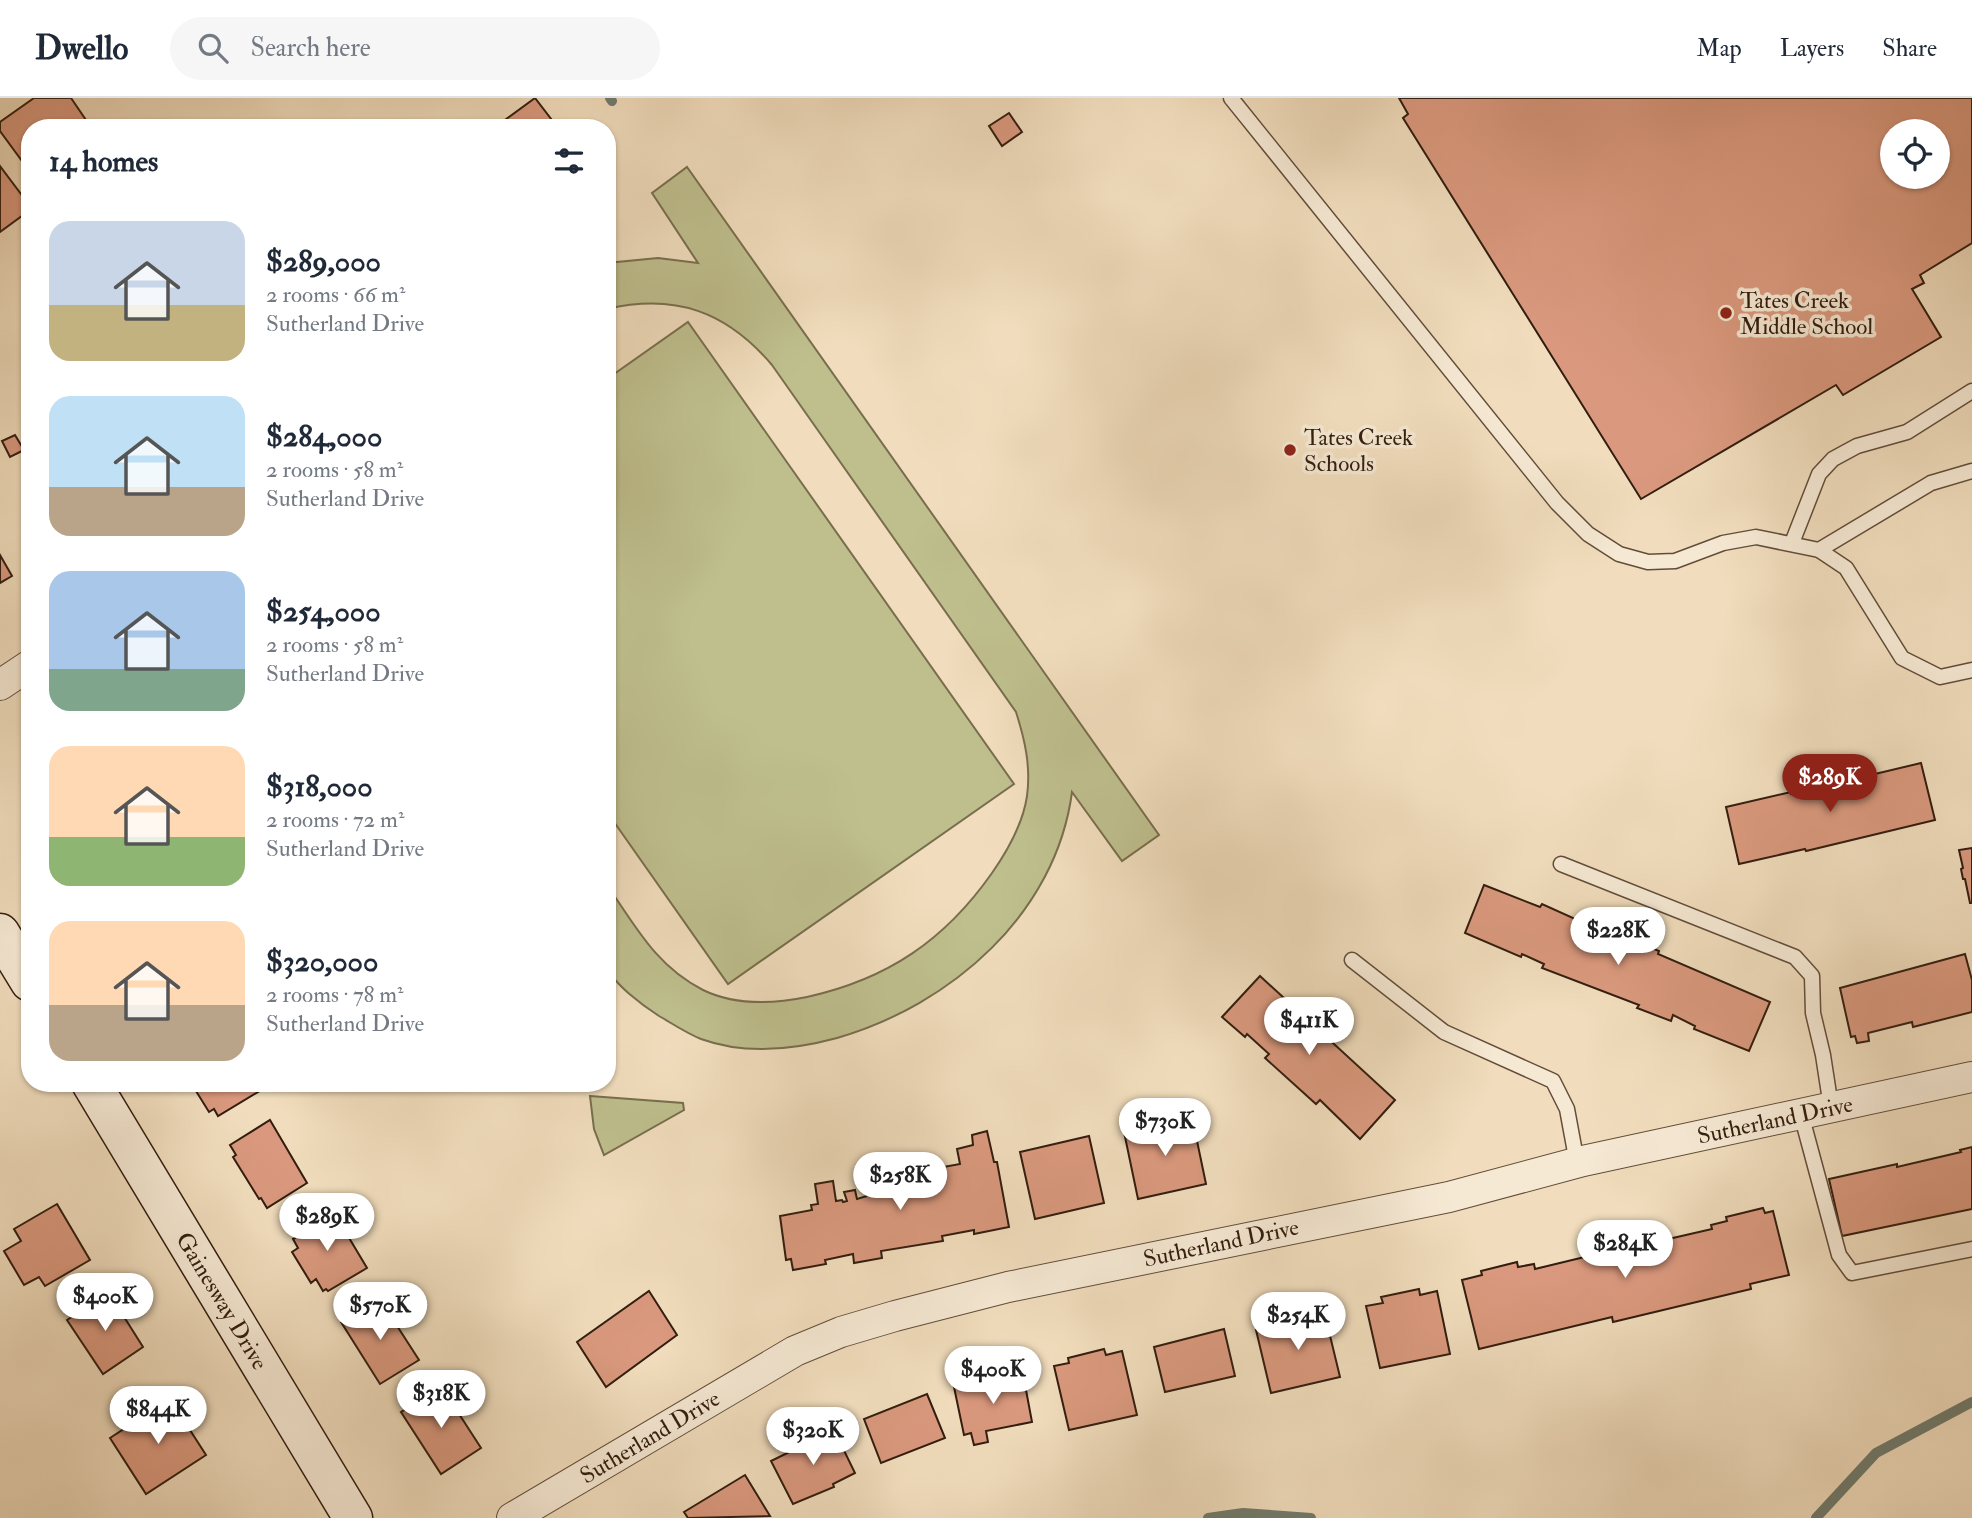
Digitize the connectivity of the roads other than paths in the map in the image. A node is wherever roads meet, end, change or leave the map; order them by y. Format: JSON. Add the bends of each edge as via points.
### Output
{"nodes":[{"id":1,"x":1231,"y":98,"type":"edge"},
{"id":2,"x":1972,"y":391,"type":"edge"},
{"id":3,"x":1972,"y":471,"type":"edge"},
{"id":4,"x":1792,"y":543,"type":"junction"},
{"id":5,"x":1819,"y":550,"type":"junction"},
{"id":6,"x":1972,"y":670,"type":"edge"},
{"id":7,"x":21,"y":671,"type":"edge"},
{"id":8,"x":0,"y":685,"type":"edge"},
{"id":9,"x":1561,"y":864,"type":"dead end"},
{"id":10,"x":0,"y":933,"type":"edge"},
{"id":11,"x":1352,"y":960,"type":"dead end"},
{"id":12,"x":21,"y":967,"type":"edge"},
{"id":13,"x":1972,"y":1077,"type":"edge"},
{"id":14,"x":96,"y":1092,"type":"edge"},
{"id":15,"x":1831,"y":1107,"type":"junction"},
{"id":16,"x":1801,"y":1114,"type":"junction"},
{"id":17,"x":1577,"y":1163,"type":"junction"},
{"id":18,"x":1972,"y":1249,"type":"edge"},
{"id":19,"x":353,"y":1518,"type":"edge"},
{"id":20,"x":512,"y":1518,"type":"edge"}],
"edges":[{"from":1,"to":4,"type":"lane","via":[[1557,503],[1588,534],[1619,554],[1648,562],[1675,561],[1723,543],[1756,537]]},
{"from":2,"to":4,"type":"lane","via":[[1907,432],[1857,446],[1833,459],[1819,474]]},
{"from":3,"to":5,"type":"lane","via":[[1931,483]]},
{"from":4,"to":5,"type":"lane"},
{"from":5,"to":6,"type":"lane","via":[[1846,568],[1902,658],[1940,677]]},
{"from":7,"to":8,"type":"street"},
{"from":9,"to":15,"type":"lane","via":[[1795,957],[1812,976],[1813,1013]]},
{"from":10,"to":12,"type":"street"},
{"from":11,"to":17,"type":"lane","via":[[1444,1032],[1553,1081],[1567,1109]]},
{"from":13,"to":15,"type":"street","name":"Sutherland Drive"},
{"from":14,"to":19,"type":"street","name":"Gainesway Drive"},
{"from":15,"to":16,"type":"street","name":"Sutherland Drive"},
{"from":16,"to":17,"type":"street","name":"Sutherland Drive"},
{"from":16,"to":18,"type":"lane","via":[[1839,1255],[1852,1273]]},
{"from":17,"to":20,"type":"street","name":"Sutherland Drive","via":[[1449,1197],[1008,1287],[842,1332],[795,1351]]}]}
